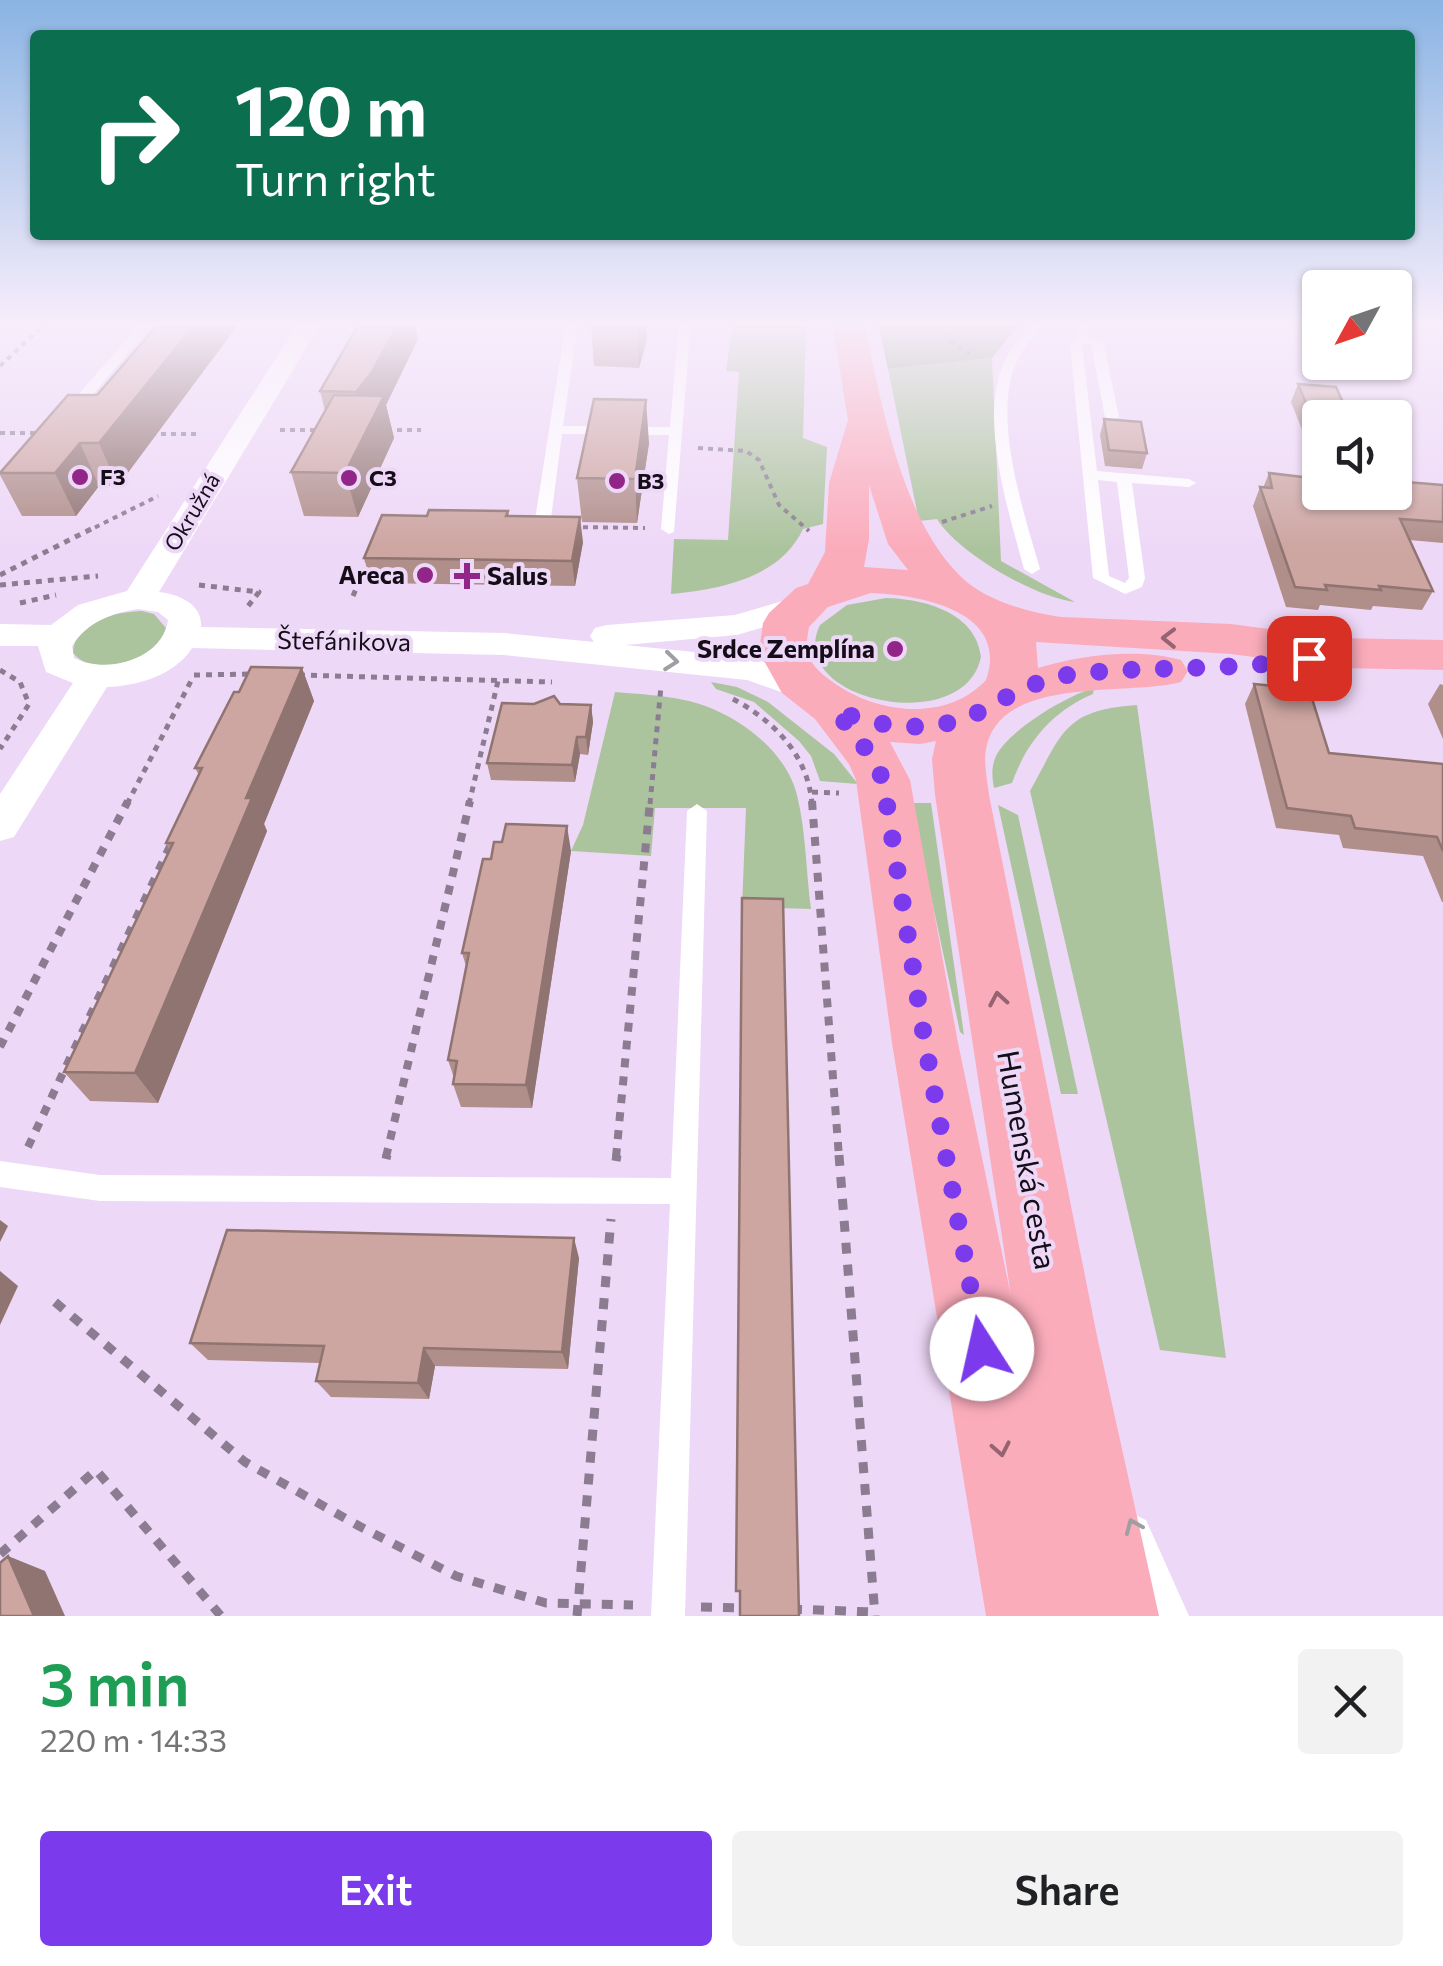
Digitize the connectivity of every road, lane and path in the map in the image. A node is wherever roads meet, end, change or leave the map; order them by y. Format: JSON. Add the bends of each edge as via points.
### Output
{"nodes":[{"id":1,"x":83,"y":397,"type":"edge"},
{"id":2,"x":263,"y":397,"type":"edge"},
{"id":3,"x":560,"y":397,"type":"edge"},
{"id":4,"x":679,"y":397,"type":"edge"},
{"id":5,"x":862,"y":397,"type":"edge"},
{"id":6,"x":1002,"y":397,"type":"edge"},
{"id":7,"x":1082,"y":397,"type":"edge"},
{"id":8,"x":1108,"y":397,"type":"edge"},
{"id":9,"x":1112,"y":417,"type":"edge"},
{"id":10,"x":866,"y":420,"type":"junction"},
{"id":11,"x":280,"y":430,"type":"dead end"},
{"id":12,"x":333,"y":430,"type":"edge"},
{"id":13,"x":386,"y":430,"type":"dead end"},
{"id":14,"x":421,"y":430,"type":"dead end"},
{"id":15,"x":555,"y":430,"type":"junction"},
{"id":16,"x":676,"y":431,"type":"junction"},
{"id":17,"x":0,"y":433,"type":"edge"},
{"id":18,"x":52,"y":433,"type":"joint"},
{"id":19,"x":144,"y":434,"type":"edge"},
{"id":20,"x":200,"y":434,"type":"dead end"},
{"id":21,"x":675,"y":448,"type":"junction"},
{"id":22,"x":1090,"y":475,"type":"junction"},
{"id":23,"x":1124,"y":478,"type":"junction"},
{"id":24,"x":1189,"y":483,"type":"dead end"},
{"id":25,"x":158,"y":496,"type":"dead end"},
{"id":26,"x":1014,"y":498,"type":"junction"},
{"id":27,"x":542,"y":526,"type":"joint"},
{"id":28,"x":669,"y":528,"type":"joint"},
{"id":29,"x":938,"y":534,"type":"dead end"},
{"id":30,"x":813,"y":535,"type":"dead end"},
{"id":31,"x":369,"y":560,"type":"edge"},
{"id":32,"x":1032,"y":569,"type":"dead end"},
{"id":33,"x":0,"y":575,"type":"edge"},
{"id":34,"x":103,"y":576,"type":"dead end"},
{"id":35,"x":0,"y":586,"type":"edge"},
{"id":36,"x":353,"y":596,"type":"dead end"},
{"id":37,"x":814,"y":598,"type":"junction"},
{"id":38,"x":138,"y":599,"type":"junction"},
{"id":39,"x":969,"y":601,"type":"junction"},
{"id":40,"x":0,"y":635,"type":"edge"},
{"id":41,"x":59,"y":636,"type":"junction"},
{"id":42,"x":184,"y":637,"type":"junction"},
{"id":43,"x":504,"y":644,"type":"junction"},
{"id":44,"x":1336,"y":653,"type":"junction"},
{"id":45,"x":1443,"y":654,"type":"edge"},
{"id":46,"x":0,"y":670,"type":"edge"},
{"id":47,"x":251,"y":674,"type":"edge"},
{"id":48,"x":194,"y":675,"type":"dead end"},
{"id":49,"x":95,"y":678,"type":"junction"},
{"id":50,"x":498,"y":681,"type":"dead end"},
{"id":51,"x":661,"y":686,"type":"dead end"},
{"id":52,"x":242,"y":692,"type":"edge"},
{"id":53,"x":818,"y":699,"type":"junction"},
{"id":54,"x":29,"y":704,"type":"joint"},
{"id":55,"x":991,"y":704,"type":"junction"},
{"id":56,"x":0,"y":749,"type":"edge"},
{"id":57,"x":697,"y":811,"type":"dead end"},
{"id":58,"x":0,"y":826,"type":"edge"},
{"id":59,"x":175,"y":835,"type":"edge"},
{"id":60,"x":0,"y":1048,"type":"edge"},
{"id":61,"x":7,"y":1175,"type":"edge"},
{"id":62,"x":379,"y":1189,"type":"junction"},
{"id":63,"x":613,"y":1191,"type":"junction"},
{"id":64,"x":686,"y":1191,"type":"junction"},
{"id":65,"x":55,"y":1302,"type":"dead end"},
{"id":66,"x":1057,"y":1336,"type":"junction"},
{"id":67,"x":0,"y":1554,"type":"edge"},
{"id":68,"x":578,"y":1603,"type":"junction"},
{"id":69,"x":762,"y":1608,"type":"edge"},
{"id":70,"x":781,"y":1609,"type":"edge"},
{"id":71,"x":668,"y":1611,"type":"edge"},
{"id":72,"x":874,"y":1612,"type":"dead end"},
{"id":73,"x":221,"y":1616,"type":"edge"},
{"id":74,"x":577,"y":1616,"type":"edge"},
{"id":75,"x":1032,"y":1616,"type":"edge"},
{"id":76,"x":1113,"y":1616,"type":"edge"},
{"id":77,"x":1172,"y":1616,"type":"edge"}],
"edges":[{"from":1,"to":18,"type":"lane"},
{"from":2,"to":38,"type":"street","name":"Okružná"},
{"from":3,"to":15,"type":"lane"},
{"from":4,"to":16,"type":"lane"},
{"from":5,"to":10,"type":"main road"},
{"from":6,"to":26,"type":"lane"},
{"from":7,"to":22,"type":"lane"},
{"from":8,"to":9,"type":"lane"},
{"from":10,"to":37,"type":"main road","via":[[848,486],[848,557],[840,576]]},
{"from":10,"to":39,"type":"main road","via":[[909,544]]},
{"from":11,"to":12,"type":"path"},
{"from":13,"to":14,"type":"path"},
{"from":15,"to":16,"type":"lane"},
{"from":15,"to":27,"type":"lane"},
{"from":16,"to":21,"type":"lane"},
{"from":17,"to":18,"type":"path"},
{"from":19,"to":20,"type":"path"},
{"from":21,"to":28,"type":"lane"},
{"from":21,"to":30,"type":"path","via":[[746,451],[759,460],[779,505]]},
{"from":22,"to":23,"type":"lane"},
{"from":22,"to":23,"type":"lane","via":[[1100,578],[1125,589],[1137,578]]},
{"from":23,"to":24,"type":"lane"},
{"from":25,"to":33,"type":"path"},
{"from":26,"to":29,"type":"path","via":[[939,523]]},
{"from":26,"to":32,"type":"lane"},
{"from":27,"to":28,"type":"path"},
{"from":31,"to":36,"type":"path"},
{"from":34,"to":35,"type":"path"},
{"from":37,"to":39,"type":"main road","via":[[888,579]]},
{"from":37,"to":43,"type":"street","name":"Štefánikova","via":[[737,625]]},
{"from":37,"to":53,"type":"main road","via":[[789,618],[781,644],[783,659]]},
{"from":38,"to":41,"type":"street","via":[[84,615]]},
{"from":38,"to":42,"type":"street","via":[[178,609]]},
{"from":44,"to":39,"type":"main road","one_way":true,"via":[[1231,639],[1061,632],[1024,626]]},
{"from":39,"to":55,"type":"main road","via":[[1008,634],[1016,660],[1008,686]]},
{"from":40,"to":41,"type":"street"},
{"from":41,"to":49,"type":"street","via":[[58,664]]},
{"from":42,"to":43,"type":"street","name":"Štefánikova"},
{"from":42,"to":49,"type":"street","via":[[142,668]]},
{"from":43,"to":53,"type":"street","name":"Štefánikova","one_way":true,"via":[[752,669]]},
{"from":44,"to":45,"type":"main road"},
{"from":44,"to":55,"type":"main road","via":[[1256,668],[1073,674]]},
{"from":46,"to":54,"type":"path","via":[[26,686]]},
{"from":47,"to":52,"type":"path"},
{"from":48,"to":60,"type":"path"},
{"from":49,"to":58,"type":"street"},
{"from":50,"to":62,"type":"path"},
{"from":51,"to":63,"type":"path"},
{"from":53,"to":55,"type":"main road","via":[[877,724],[912,726],[945,724]]},
{"from":53,"to":75,"type":"main road","one_way":true,"via":[[865,746],[883,780]]},
{"from":54,"to":56,"type":"path"},
{"from":66,"to":55,"type":"main road","name":"Humenská cesta","one_way":true,"via":[[957,754],[960,739]]},
{"from":57,"to":64,"type":"lane"},
{"from":59,"to":61,"type":"path"},
{"from":61,"to":62,"type":"lane","via":[[100,1188]]},
{"from":62,"to":63,"type":"lane"},
{"from":63,"to":64,"type":"lane"},
{"from":63,"to":68,"type":"path"},
{"from":64,"to":71,"type":"lane"},
{"from":65,"to":68,"type":"path","via":[[245,1462],[456,1576],[546,1602]]},
{"from":66,"to":76,"type":"main road","name":"Humenská cesta"},
{"from":77,"to":66,"type":"lane","one_way":true},
{"from":67,"to":73,"type":"path","via":[[96,1470]]},
{"from":68,"to":71,"type":"path"},
{"from":68,"to":74,"type":"path"},
{"from":69,"to":71,"type":"path"},
{"from":70,"to":72,"type":"path"}]}
